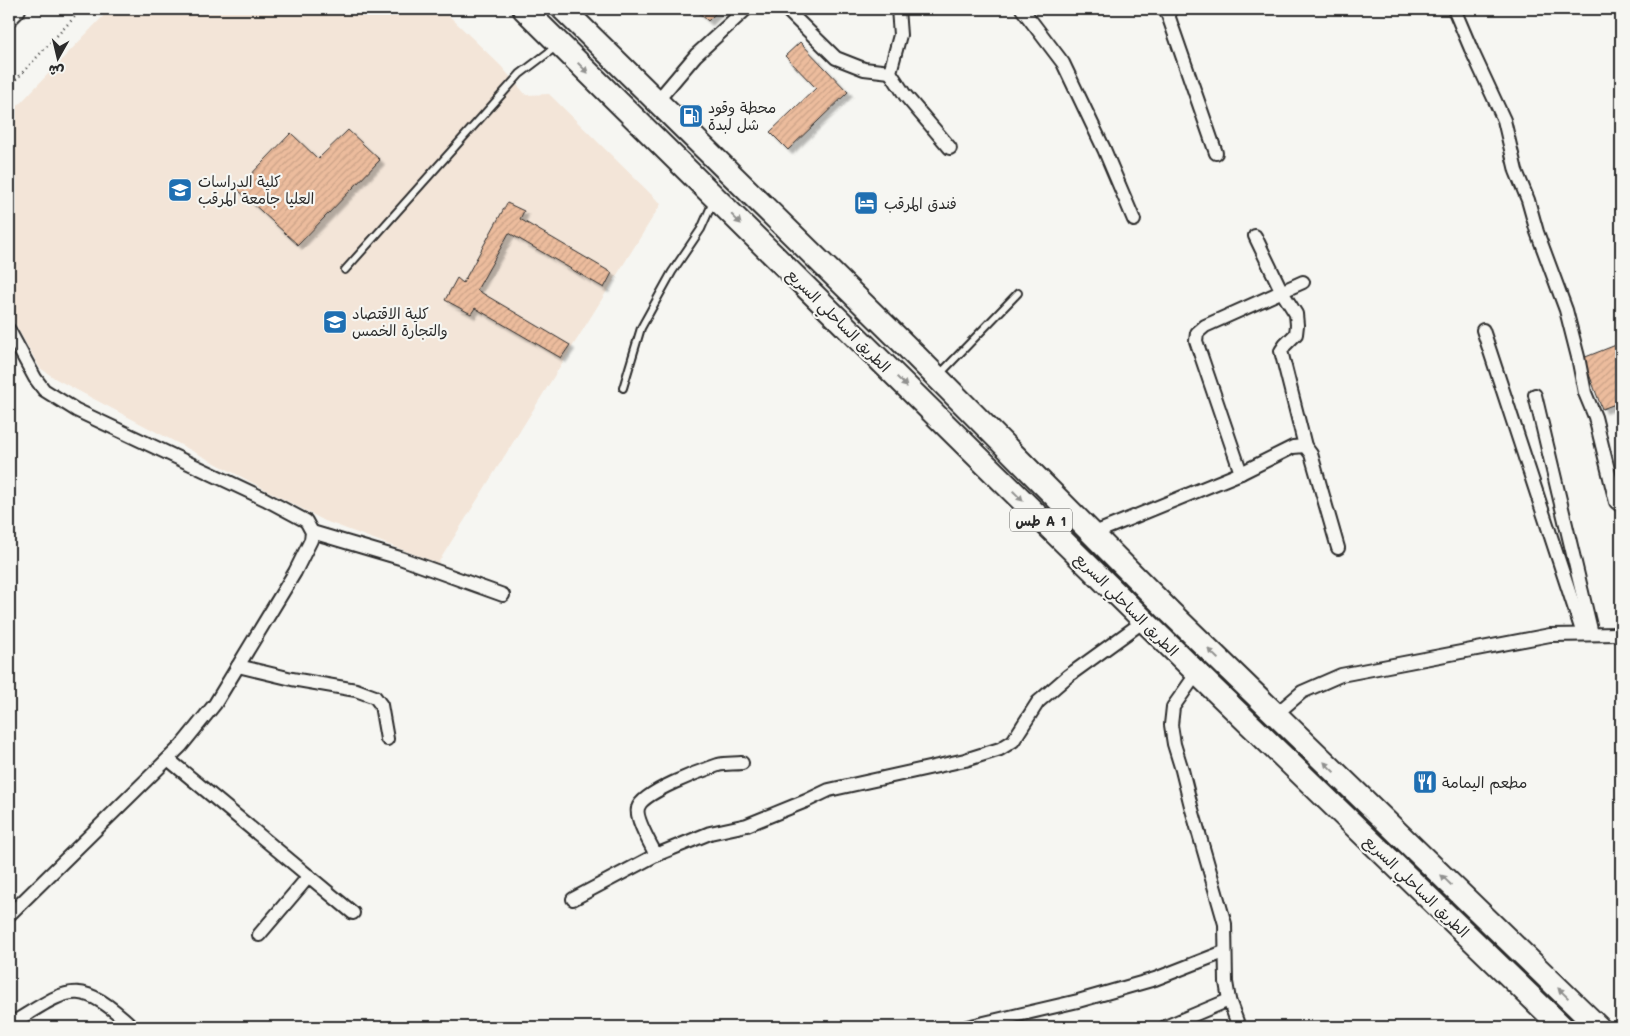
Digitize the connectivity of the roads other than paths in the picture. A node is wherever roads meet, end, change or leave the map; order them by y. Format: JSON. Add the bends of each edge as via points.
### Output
{"nodes":[{"id":1,"x":15,"y":9,"type":"edge"},
{"id":2,"x":524,"y":9,"type":"edge"},
{"id":3,"x":563,"y":9,"type":"edge"},
{"id":4,"x":746,"y":9,"type":"edge"},
{"id":5,"x":786,"y":9,"type":"edge"},
{"id":6,"x":898,"y":9,"type":"edge"},
{"id":7,"x":1022,"y":9,"type":"edge"},
{"id":8,"x":1164,"y":9,"type":"edge"},
{"id":9,"x":1454,"y":9,"type":"edge"},
{"id":10,"x":9,"y":15,"type":"edge"},
{"id":11,"x":560,"y":44,"type":"junction"},
{"id":12,"x":890,"y":72,"type":"junction"},
{"id":13,"x":658,"y":100,"type":"junction"},
{"id":14,"x":950,"y":148,"type":"dead end"},
{"id":15,"x":1216,"y":153,"type":"dead end"},
{"id":16,"x":715,"y":198,"type":"junction"},
{"id":17,"x":1134,"y":220,"type":"dead end"},
{"id":18,"x":1256,"y":236,"type":"dead end"},
{"id":19,"x":344,"y":270,"type":"dead end"},
{"id":20,"x":1303,"y":282,"type":"dead end"},
{"id":21,"x":1282,"y":292,"type":"junction"},
{"id":22,"x":1018,"y":293,"type":"dead end"},
{"id":23,"x":9,"y":330,"type":"edge"},
{"id":24,"x":1483,"y":330,"type":"dead end"},
{"id":25,"x":937,"y":377,"type":"junction"},
{"id":26,"x":623,"y":388,"type":"dead end"},
{"id":27,"x":1535,"y":395,"type":"dead end"},
{"id":28,"x":1305,"y":446,"type":"junction"},
{"id":29,"x":1241,"y":473,"type":"junction"},
{"id":30,"x":1621,"y":506,"type":"edge"},
{"id":31,"x":312,"y":532,"type":"junction"},
{"id":32,"x":1092,"y":534,"type":"junction"},
{"id":33,"x":1338,"y":548,"type":"dead end"},
{"id":34,"x":503,"y":595,"type":"dead end"},
{"id":35,"x":1144,"y":621,"type":"junction"},
{"id":36,"x":1587,"y":634,"type":"junction"},
{"id":37,"x":1621,"y":634,"type":"edge"},
{"id":38,"x":238,"y":666,"type":"junction"},
{"id":39,"x":1197,"y":673,"type":"junction"},
{"id":40,"x":1275,"y":715,"type":"junction"},
{"id":41,"x":386,"y":739,"type":"dead end"},
{"id":42,"x":168,"y":759,"type":"junction"},
{"id":43,"x":742,"y":763,"type":"dead end"},
{"id":44,"x":656,"y":855,"type":"junction"},
{"id":45,"x":309,"y":876,"type":"junction"},
{"id":46,"x":573,"y":899,"type":"dead end"},
{"id":47,"x":353,"y":913,"type":"dead end"},
{"id":48,"x":9,"y":915,"type":"edge"},
{"id":49,"x":258,"y":935,"type":"dead end"},
{"id":50,"x":1224,"y":952,"type":"junction"},
{"id":51,"x":1229,"y":1000,"type":"junction"},
{"id":52,"x":9,"y":1025,"type":"edge"},
{"id":53,"x":133,"y":1027,"type":"edge"},
{"id":54,"x":967,"y":1027,"type":"edge"},
{"id":55,"x":1165,"y":1027,"type":"edge"},
{"id":56,"x":1239,"y":1027,"type":"edge"},
{"id":57,"x":1562,"y":1027,"type":"edge"},
{"id":58,"x":1598,"y":1027,"type":"edge"}],
"edges":[{"from":1,"to":10,"type":"main road"},
{"from":2,"to":11,"type":"highway","name":"الطريق الساحلي السريع","number":"طس A 1"},
{"from":3,"to":13,"type":"highway","name":"الطريق الساحلي السريع","number":"طس A 1"},
{"from":4,"to":13,"type":"street","via":[[696,55]]},
{"from":5,"to":12,"type":"street","via":[[836,58],[864,69]]},
{"from":6,"to":12,"type":"street","via":[[900,35]]},
{"from":7,"to":17,"type":"street","via":[[1063,63]]},
{"from":8,"to":15,"type":"street"},
{"from":9,"to":30,"type":"street","via":[[1504,120],[1516,171],[1566,310],[1585,393],[1595,417],[1616,502]]},
{"from":11,"to":16,"type":"highway","name":"الطريق الساحلي السريع","number":"طس A 1","one_way":true},
{"from":11,"to":19,"type":"lane","via":[[520,74]]},
{"from":12,"to":14,"type":"street","via":[[904,95]]},
{"from":13,"to":25,"type":"highway","name":"الطريق الساحلي السريع","number":"طس A 1"},
{"from":16,"to":26,"type":"lane","via":[[701,229],[672,272],[641,328]]},
{"from":16,"to":35,"type":"highway","name":"الطريق الساحلي السريع","number":"طس A 1","one_way":true},
{"from":18,"to":21,"type":"street"},
{"from":20,"to":21,"type":"street"},
{"from":21,"to":28,"type":"street","via":[[1296,314],[1298,325],[1296,334],[1281,351]]},
{"from":21,"to":29,"type":"street","via":[[1205,326],[1197,333],[1196,341]]},
{"from":22,"to":25,"type":"lane"},
{"from":23,"to":31,"type":"street","via":[[44,390],[94,419],[265,499],[306,521]]},
{"from":24,"to":36,"type":"street"},
{"from":25,"to":32,"type":"highway","name":"الطريق الساحلي السريع","number":"طس A 1"},
{"from":27,"to":36,"type":"street"},
{"from":28,"to":29,"type":"street","via":[[1293,447]]},
{"from":28,"to":33,"type":"street","via":[[1311,454]]},
{"from":29,"to":32,"type":"street"},
{"from":31,"to":34,"type":"street","via":[[400,558]]},
{"from":31,"to":38,"type":"street","via":[[312,540],[295,572]]},
{"from":40,"to":32,"type":"highway","name":"الطريق الساحلي السريع","number":"طس A 1","one_way":true},
{"from":35,"to":39,"type":"highway","name":"الطريق الساحلي السريع","number":"طس A 1"},
{"from":35,"to":44,"type":"street","via":[[1038,702],[1013,741],[1000,749],[965,760],[828,790],[755,822],[710,833]]},
{"from":36,"to":37,"type":"street"},
{"from":36,"to":40,"type":"street","via":[[1550,635],[1341,676],[1302,692]]},
{"from":38,"to":41,"type":"street","via":[[356,690],[375,697],[380,705]]},
{"from":38,"to":42,"type":"street","via":[[215,704]]},
{"from":39,"to":50,"type":"street","via":[[1173,707],[1171,725],[1225,924]]},
{"from":39,"to":57,"type":"highway","name":"الطريق الساحلي السريع","number":"طس A 1"},
{"from":58,"to":40,"type":"highway","name":"الطريق الساحلي السريع","number":"طس A 1","one_way":true},
{"from":42,"to":45,"type":"street"},
{"from":42,"to":48,"type":"street"},
{"from":43,"to":44,"type":"street","via":[[720,765],[660,788],[641,803],[638,818]]},
{"from":44,"to":46,"type":"street"},
{"from":45,"to":47,"type":"street"},
{"from":45,"to":49,"type":"street"},
{"from":50,"to":51,"type":"street"},
{"from":50,"to":54,"type":"street","via":[[1155,979]]},
{"from":51,"to":55,"type":"street"},
{"from":51,"to":56,"type":"street"},
{"from":52,"to":53,"type":"street","via":[[60,995],[84,992],[112,1008]]}]}
